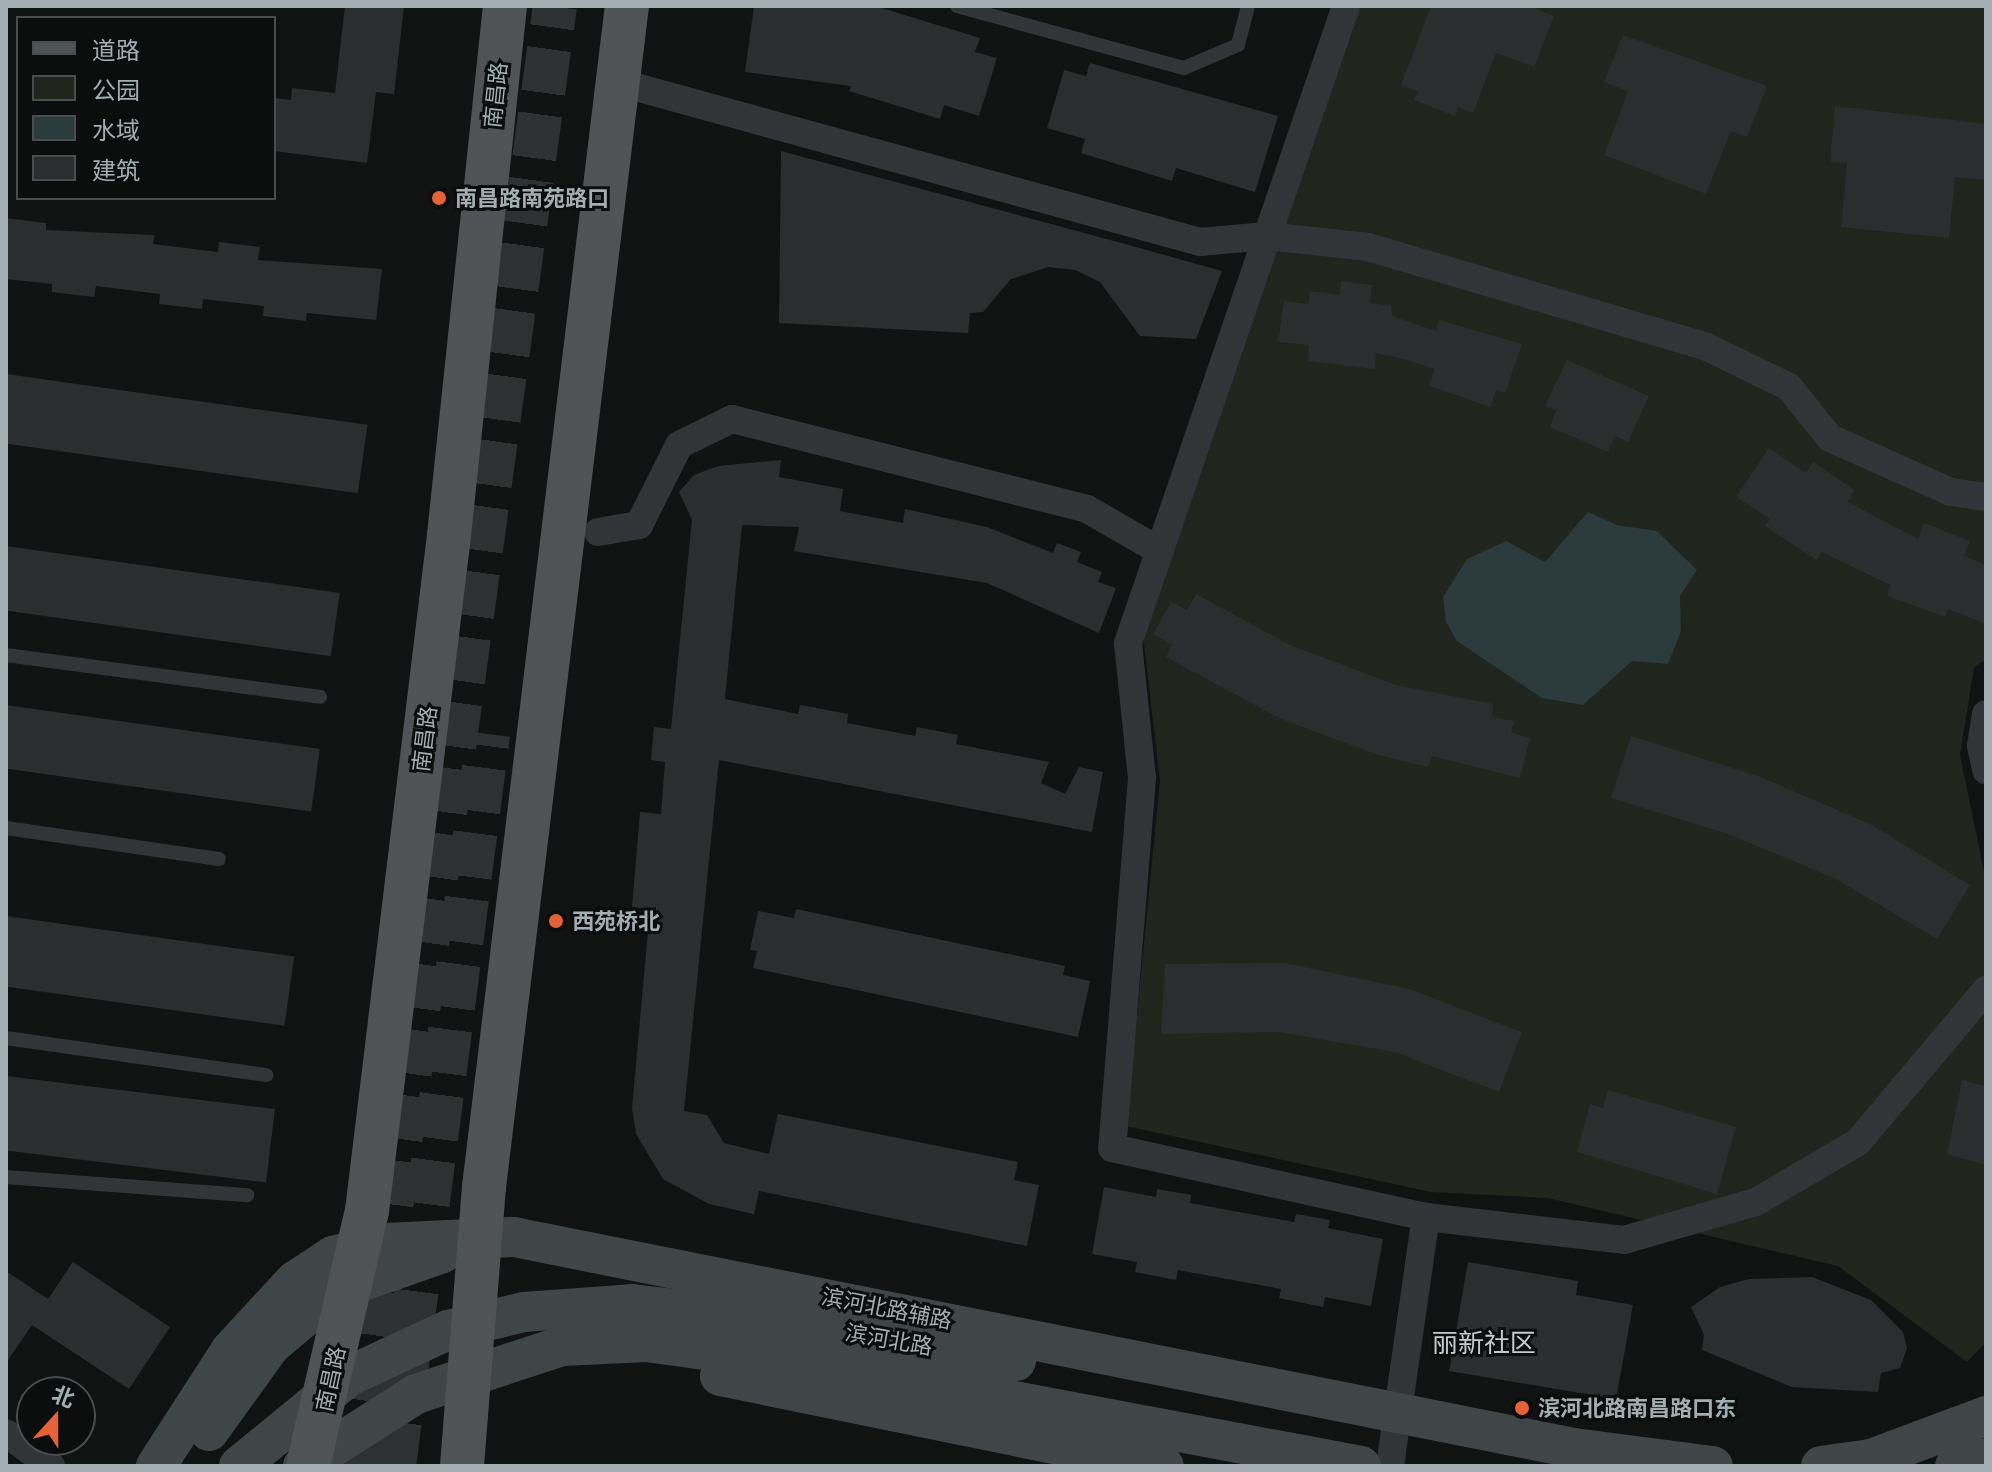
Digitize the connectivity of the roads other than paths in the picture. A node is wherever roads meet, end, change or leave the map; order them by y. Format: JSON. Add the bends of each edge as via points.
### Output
{"nodes":[{"id":1,"x":505,"y":6,"type":"edge"},
{"id":2,"x":627,"y":6,"type":"edge"},
{"id":3,"x":957,"y":6,"type":"edge"},
{"id":4,"x":1248,"y":6,"type":"edge"},
{"id":5,"x":1346,"y":6,"type":"edge"},
{"id":6,"x":614,"y":81,"type":"junction"},
{"id":7,"x":1267,"y":236,"type":"junction"},
{"id":8,"x":1986,"y":497,"type":"edge"},
{"id":9,"x":598,"y":532,"type":"dead end"},
{"id":10,"x":1160,"y":551,"type":"junction"},
{"id":11,"x":6,"y":655,"type":"edge"},
{"id":12,"x":320,"y":697,"type":"dead end"},
{"id":13,"x":1986,"y":714,"type":"edge"},
{"id":14,"x":1986,"y":770,"type":"edge"},
{"id":15,"x":6,"y":828,"type":"edge"},
{"id":16,"x":219,"y":859,"type":"dead end"},
{"id":17,"x":1986,"y":990,"type":"edge"},
{"id":18,"x":6,"y":1038,"type":"edge"},
{"id":19,"x":266,"y":1075,"type":"dead end"},
{"id":20,"x":6,"y":1177,"type":"edge"},
{"id":21,"x":247,"y":1195,"type":"dead end"},
{"id":22,"x":1426,"y":1217,"type":"junction"},
{"id":23,"x":483,"y":1238,"type":"junction"},
{"id":24,"x":360,"y":1249,"type":"junction"},
{"id":25,"x":473,"y":1349,"type":"junction"},
{"id":26,"x":325,"y":1408,"type":"junction"},
{"id":27,"x":1397,"y":1413,"type":"junction"},
{"id":28,"x":1986,"y":1416,"type":"edge"},
{"id":29,"x":6,"y":1433,"type":"edge"},
{"id":30,"x":1986,"y":1458,"type":"edge"},
{"id":31,"x":51,"y":1466,"type":"edge"},
{"id":32,"x":156,"y":1466,"type":"edge"},
{"id":33,"x":182,"y":1466,"type":"edge"},
{"id":34,"x":239,"y":1466,"type":"edge"},
{"id":35,"x":260,"y":1466,"type":"edge"},
{"id":36,"x":306,"y":1466,"type":"edge"},
{"id":37,"x":462,"y":1466,"type":"edge"},
{"id":38,"x":1164,"y":1466,"type":"edge"},
{"id":39,"x":1361,"y":1466,"type":"edge"},
{"id":40,"x":1390,"y":1466,"type":"edge"},
{"id":41,"x":1575,"y":1466,"type":"edge"},
{"id":42,"x":1581,"y":1466,"type":"edge"},
{"id":43,"x":1713,"y":1466,"type":"edge"},
{"id":44,"x":1821,"y":1466,"type":"edge"},
{"id":45,"x":1955,"y":1466,"type":"edge"}],
"edges":[{"from":1,"to":24,"type":"main road","name":"南昌路","via":[[447,551]]},
{"from":2,"to":6,"type":"main road"},
{"from":3,"to":4,"type":"lane","via":[[1184,68],[1238,45]]},
{"from":5,"to":7,"type":"street"},
{"from":6,"to":7,"type":"street","via":[[1200,242]]},
{"from":6,"to":23,"type":"main road","via":[[566,547],[484,1187]]},
{"from":7,"to":8,"type":"street","via":[[1368,247],[1707,347],[1789,387],[1830,438],[1951,492]]},
{"from":7,"to":10,"type":"street"},
{"from":9,"to":10,"type":"street","via":[[639,525],[679,445],[732,419],[1087,509]]},
{"from":10,"to":22,"type":"street","via":[[1128,643],[1142,778],[1112,1148]]},
{"from":11,"to":12,"type":"lane"},
{"from":13,"to":14,"type":"street","via":[[1981,746]]},
{"from":15,"to":16,"type":"lane"},
{"from":17,"to":22,"type":"street","via":[[1858,1142],[1756,1202],[1624,1240]]},
{"from":18,"to":19,"type":"lane"},
{"from":20,"to":21,"type":"lane"},
{"from":22,"to":27,"type":"street"},
{"from":23,"to":24,"type":"main road","name":"滨河北路辅路"},
{"from":23,"to":25,"type":"main road"},
{"from":23,"to":27,"type":"main road","name":"滨河北路辅路","via":[[514,1237],[741,1278]]},
{"from":24,"to":26,"type":"main road","name":"南昌路"},
{"from":24,"to":32,"type":"main road","name":"滨河北路辅路","via":[[333,1256],[284,1293],[231,1350]]},
{"from":25,"to":26,"type":"main road"},
{"from":25,"to":37,"type":"main road"},
{"from":25,"to":38,"type":"main road","via":[[584,1354],[726,1377]]},
{"from":26,"to":35,"type":"main road"},
{"from":26,"to":36,"type":"main road","name":"南昌路"},
{"from":27,"to":40,"type":"street"},
{"from":27,"to":43,"type":"main road","name":"滨河北路辅路","via":[[1574,1448]]},
{"from":28,"to":44,"type":"main road","via":[[1871,1459]]},
{"from":29,"to":31,"type":"street"},
{"from":30,"to":45,"type":"main road"},
{"from":33,"to":42,"type":"main road","via":[[270,1346],[335,1291],[452,1250],[538,1248],[1163,1372]]},
{"from":34,"to":41,"type":"main road","name":"滨河北路","via":[[349,1376],[448,1330],[524,1312],[632,1304],[833,1328],[1382,1436]]},
{"from":36,"to":39,"type":"main road","name":"滨河北路","via":[[416,1394],[562,1346],[646,1342],[844,1369]]}]}
